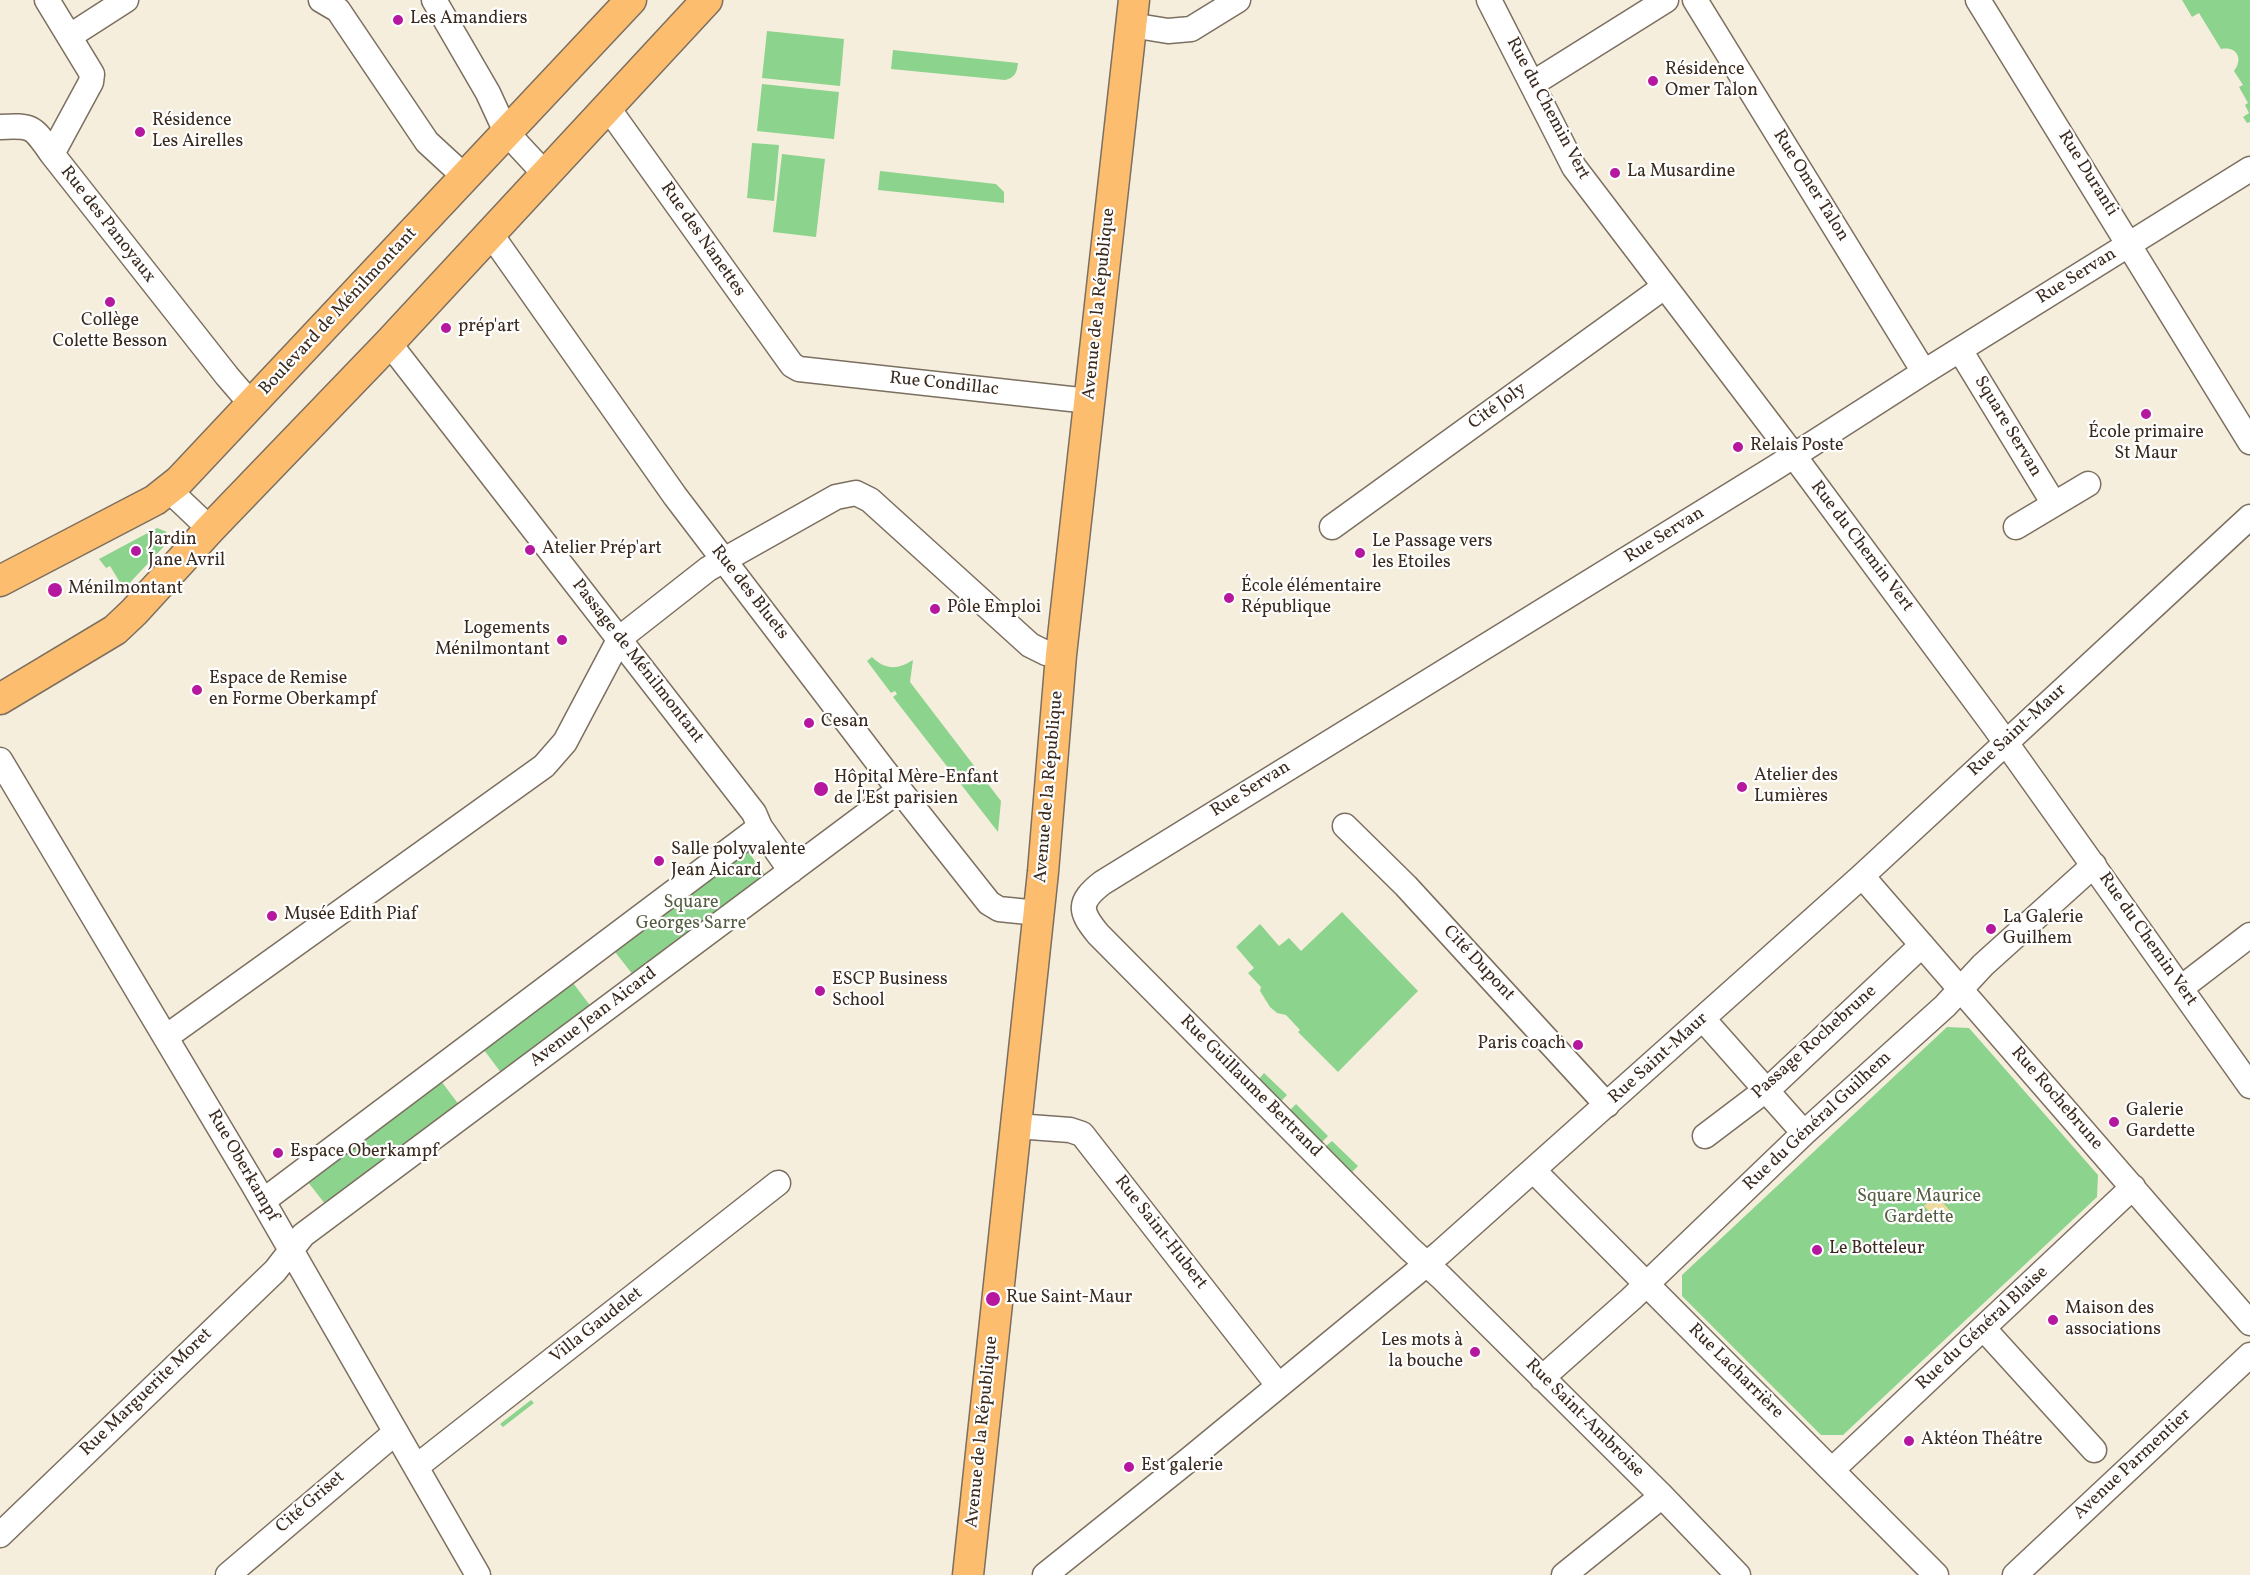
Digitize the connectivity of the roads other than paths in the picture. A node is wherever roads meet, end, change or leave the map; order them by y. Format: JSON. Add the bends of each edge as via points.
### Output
{"nodes":[{"id":1,"x":47,"y":0,"type":"edge"},
{"id":2,"x":126,"y":0,"type":"edge"},
{"id":3,"x":321,"y":0,"type":"edge"},
{"id":4,"x":434,"y":0,"type":"edge"},
{"id":5,"x":631,"y":0,"type":"edge"},
{"id":6,"x":706,"y":0,"type":"edge"},
{"id":7,"x":1238,"y":0,"type":"edge"},
{"id":8,"x":1489,"y":0,"type":"edge"},
{"id":9,"x":1666,"y":0,"type":"edge"},
{"id":10,"x":1695,"y":0,"type":"edge"},
{"id":11,"x":1978,"y":0,"type":"edge"},
{"id":12,"x":1132,"y":12,"type":"edge"},
{"id":13,"x":70,"y":36,"type":"junction"},
{"id":14,"x":1532,"y":84,"type":"junction"},
{"id":15,"x":608,"y":108,"type":"junction"},
{"id":16,"x":0,"y":127,"type":"edge"},
{"id":17,"x":506,"y":132,"type":"junction"},
{"id":18,"x":52,"y":154,"type":"junction"},
{"id":19,"x":2250,"y":169,"type":"edge"},
{"id":20,"x":545,"y":174,"type":"junction"},
{"id":21,"x":465,"y":177,"type":"junction"},
{"id":22,"x":490,"y":233,"type":"junction"},
{"id":23,"x":2130,"y":244,"type":"junction"},
{"id":24,"x":1664,"y":287,"type":"junction"},
{"id":25,"x":389,"y":343,"type":"junction"},
{"id":26,"x":1960,"y":350,"type":"junction"},
{"id":27,"x":799,"y":369,"type":"joint"},
{"id":28,"x":1924,"y":372,"type":"junction"},
{"id":29,"x":1089,"y":401,"type":"junction"},
{"id":30,"x":252,"y":405,"type":"junction"},
{"id":31,"x":2250,"y":442,"type":"edge"},
{"id":32,"x":1794,"y":456,"type":"junction"},
{"id":33,"x":2088,"y":484,"type":"dead end"},
{"id":34,"x":170,"y":490,"type":"junction"},
{"id":35,"x":2054,"y":504,"type":"junction"},
{"id":36,"x":2250,"y":517,"type":"edge"},
{"id":37,"x":1332,"y":527,"type":"dead end"},
{"id":38,"x":2016,"y":527,"type":"dead end"},
{"id":39,"x":210,"y":529,"type":"junction"},
{"id":40,"x":724,"y":560,"type":"junction"},
{"id":41,"x":0,"y":581,"type":"edge"},
{"id":42,"x":620,"y":638,"type":"junction"},
{"id":43,"x":1061,"y":655,"type":"junction"},
{"id":44,"x":0,"y":699,"type":"edge"},
{"id":45,"x":2005,"y":744,"type":"junction"},
{"id":46,"x":0,"y":760,"type":"edge"},
{"id":47,"x":899,"y":790,"type":"junction"},
{"id":48,"x":1345,"y":826,"type":"dead end"},
{"id":49,"x":760,"y":827,"type":"junction"},
{"id":50,"x":2094,"y":865,"type":"junction"},
{"id":51,"x":791,"y":871,"type":"junction"},
{"id":52,"x":1862,"y":876,"type":"junction"},
{"id":53,"x":1084,"y":904,"type":"joint"},
{"id":54,"x":1038,"y":913,"type":"junction"},
{"id":55,"x":2250,"y":935,"type":"edge"},
{"id":56,"x":1922,"y":945,"type":"junction"},
{"id":57,"x":2181,"y":988,"type":"junction"},
{"id":58,"x":1961,"y":990,"type":"junction"},
{"id":59,"x":1703,"y":1019,"type":"junction"},
{"id":60,"x":166,"y":1037,"type":"junction"},
{"id":61,"x":2250,"y":1086,"type":"edge"},
{"id":62,"x":1766,"y":1090,"type":"junction"},
{"id":63,"x":1607,"y":1105,"type":"junction"},
{"id":64,"x":1016,"y":1126,"type":"junction"},
{"id":65,"x":1804,"y":1133,"type":"junction"},
{"id":66,"x":1705,"y":1136,"type":"dead end"},
{"id":67,"x":1533,"y":1170,"type":"junction"},
{"id":68,"x":778,"y":1184,"type":"dead end"},
{"id":69,"x":2133,"y":1187,"type":"junction"},
{"id":70,"x":263,"y":1201,"type":"junction"},
{"id":71,"x":291,"y":1249,"type":"junction"},
{"id":72,"x":1426,"y":1265,"type":"junction"},
{"id":73,"x":1646,"y":1284,"type":"junction"},
{"id":74,"x":2250,"y":1323,"type":"edge"},
{"id":75,"x":1984,"y":1329,"type":"junction"},
{"id":76,"x":2250,"y":1355,"type":"edge"},
{"id":77,"x":1542,"y":1378,"type":"junction"},
{"id":78,"x":1278,"y":1385,"type":"junction"},
{"id":79,"x":396,"y":1432,"type":"junction"},
{"id":80,"x":2094,"y":1450,"type":"dead end"},
{"id":81,"x":416,"y":1467,"type":"junction"},
{"id":82,"x":1832,"y":1470,"type":"junction"},
{"id":83,"x":1662,"y":1496,"type":"junction"},
{"id":84,"x":0,"y":1534,"type":"edge"},
{"id":85,"x":228,"y":1575,"type":"edge"},
{"id":86,"x":478,"y":1575,"type":"edge"},
{"id":87,"x":968,"y":1575,"type":"edge"},
{"id":88,"x":1045,"y":1575,"type":"edge"},
{"id":89,"x":1564,"y":1575,"type":"edge"},
{"id":90,"x":1738,"y":1575,"type":"edge"},
{"id":91,"x":1936,"y":1575,"type":"edge"},
{"id":92,"x":2015,"y":1575,"type":"edge"}],
"edges":[{"from":1,"to":13,"type":"street","name":"Rue des Panoyaux"},
{"from":2,"to":13,"type":"street"},
{"from":3,"to":21,"type":"street","via":[[338,10],[427,142]]},
{"from":4,"to":17,"type":"street"},
{"from":5,"to":17,"type":"main road","name":"Boulevard de Ménilmontant"},
{"from":6,"to":15,"type":"main road"},
{"from":7,"to":12,"type":"street","via":[[1191,29],[1168,31]]},
{"from":8,"to":14,"type":"street","name":"Rue du Chemin Vert"},
{"from":9,"to":14,"type":"street"},
{"from":10,"to":28,"type":"street","name":"Rue Omer Talon"},
{"from":11,"to":23,"type":"street","name":"Rue Duranti"},
{"from":12,"to":29,"type":"main road","name":"Avenue de la République"},
{"from":13,"to":18,"type":"street","name":"Rue des Panoyaux","via":[[89,67],[91,82]]},
{"from":14,"to":24,"type":"street","name":"Rue du Chemin Vert","via":[[1574,167]]},
{"from":15,"to":20,"type":"main road"},
{"from":15,"to":27,"type":"street","name":"Rue des Nanettes","via":[[783,355]]},
{"from":16,"to":18,"type":"street","via":[[32,128]]},
{"from":17,"to":20,"type":"street"},
{"from":17,"to":21,"type":"main road","name":"Boulevard de Ménilmontant"},
{"from":18,"to":30,"type":"street","name":"Rue des Panoyaux"},
{"from":19,"to":23,"type":"street","name":"Rue Servan"},
{"from":20,"to":22,"type":"main road"},
{"from":21,"to":30,"type":"main road","name":"Boulevard de Ménilmontant"},
{"from":22,"to":25,"type":"main road"},
{"from":22,"to":40,"type":"street","name":"Rue des Bluets"},
{"from":23,"to":26,"type":"street","name":"Rue Servan"},
{"from":23,"to":31,"type":"street","name":"Rue Duranti"},
{"from":24,"to":32,"type":"street","name":"Rue du Chemin Vert"},
{"from":24,"to":37,"type":"street","name":"Cité Joly"},
{"from":25,"to":39,"type":"main road"},
{"from":25,"to":42,"type":"street","name":"Passage de Ménilmontant"},
{"from":26,"to":28,"type":"street","name":"Rue Servan"},
{"from":26,"to":35,"type":"street","name":"Square Servan"},
{"from":27,"to":29,"type":"street","name":"Rue Condillac"},
{"from":28,"to":32,"type":"street","name":"Rue Servan"},
{"from":29,"to":43,"type":"main road","name":"Avenue de la République"},
{"from":30,"to":34,"type":"main road","name":"Boulevard de Ménilmontant"},
{"from":32,"to":45,"type":"street","name":"Rue du Chemin Vert"},
{"from":32,"to":53,"type":"street","name":"Rue Servan","via":[[1102,883]]},
{"from":33,"to":35,"type":"street"},
{"from":34,"to":39,"type":"street"},
{"from":34,"to":41,"type":"main road","name":"Boulevard de Ménilmontant"},
{"from":35,"to":38,"type":"street"},
{"from":36,"to":45,"type":"street","name":"Rue Saint-Maur"},
{"from":39,"to":44,"type":"main road","via":[[115,630]]},
{"from":40,"to":42,"type":"street"},
{"from":40,"to":43,"type":"street","via":[[836,498],[856,493],[870,500],[1030,645]]},
{"from":40,"to":47,"type":"street","name":"Rue des Bluets"},
{"from":42,"to":49,"type":"street","name":"Passage de Ménilmontant","via":[[754,813]]},
{"from":42,"to":60,"type":"street","via":[[565,741],[544,766]]},
{"from":43,"to":54,"type":"main road","name":"Avenue de la République"},
{"from":45,"to":50,"type":"street","name":"Rue du Chemin Vert"},
{"from":45,"to":52,"type":"street","name":"Rue Saint-Maur"},
{"from":46,"to":60,"type":"street","name":"Rue Oberkampf"},
{"from":47,"to":51,"type":"street","name":"Avenue Jean Aicard"},
{"from":47,"to":54,"type":"street","name":"Rue des Bluets","via":[[989,903],[999,909]]},
{"from":48,"to":63,"type":"street","name":"Cité Dupont","via":[[1414,894]]},
{"from":49,"to":51,"type":"street","name":"Passage de Ménilmontant"},
{"from":49,"to":70,"type":"street"},
{"from":50,"to":57,"type":"street","name":"Rue du Chemin Vert"},
{"from":50,"to":58,"type":"street","name":"Rue du Général Guilhem","via":[[1983,965]]},
{"from":51,"to":71,"type":"street","name":"Avenue Jean Aicard","via":[[303,1235]]},
{"from":52,"to":56,"type":"street","name":"Rue Rochebrune"},
{"from":52,"to":59,"type":"street","name":"Rue Saint-Maur"},
{"from":53,"to":72,"type":"street","name":"Rue Guillaume Bertrand","via":[[1084,918],[1098,934]]},
{"from":54,"to":64,"type":"main road","name":"Avenue de la République"},
{"from":55,"to":57,"type":"street"},
{"from":56,"to":58,"type":"street","name":"Rue Rochebrune"},
{"from":56,"to":62,"type":"street","name":"Passage Rochebrune"},
{"from":57,"to":61,"type":"street","name":"Rue du Chemin Vert"},
{"from":58,"to":65,"type":"street","name":"Rue du Général Guilhem"},
{"from":58,"to":69,"type":"street","name":"Rue Rochebrune"},
{"from":59,"to":62,"type":"street"},
{"from":59,"to":63,"type":"street","name":"Rue Saint-Maur"},
{"from":60,"to":70,"type":"street","name":"Rue Oberkampf"},
{"from":62,"to":65,"type":"street"},
{"from":62,"to":66,"type":"street","name":"Passage Rochebrune"},
{"from":63,"to":67,"type":"street","name":"Rue Saint-Maur"},
{"from":64,"to":78,"type":"street","name":"Rue Saint-Hubert","via":[[1082,1134]]},
{"from":64,"to":87,"type":"main road","name":"Avenue de la République"},
{"from":65,"to":73,"type":"street","name":"Rue du Général Guilhem"},
{"from":67,"to":72,"type":"street","name":"Rue Saint-Maur"},
{"from":67,"to":73,"type":"street","name":"Rue Lacharrière"},
{"from":68,"to":81,"type":"street","name":"Villa Gaudelet"},
{"from":69,"to":74,"type":"street","name":"Rue Rochebrune"},
{"from":69,"to":75,"type":"street","name":"Rue du Général Blaise"},
{"from":70,"to":71,"type":"street","name":"Rue Oberkampf"},
{"from":71,"to":79,"type":"street","name":"Rue Oberkampf"},
{"from":71,"to":84,"type":"street","name":"Rue Marguerite Moret","via":[[275,1271]]},
{"from":72,"to":77,"type":"street","name":"Rue Saint-Ambroise"},
{"from":72,"to":78,"type":"street","name":"Rue Saint-Maur"},
{"from":73,"to":77,"type":"street","name":"Rue du Général Guilhem"},
{"from":73,"to":82,"type":"street","name":"Rue Lacharrière"},
{"from":75,"to":80,"type":"street"},
{"from":75,"to":82,"type":"street","name":"Rue du Général Blaise"},
{"from":76,"to":92,"type":"street","name":"Avenue Parmentier"},
{"from":77,"to":83,"type":"street","name":"Rue Saint-Ambroise"},
{"from":78,"to":88,"type":"street","name":"Rue Saint-Maur"},
{"from":79,"to":81,"type":"street","name":"Rue Oberkampf"},
{"from":79,"to":85,"type":"street","name":"Cité Griset"},
{"from":81,"to":86,"type":"street","name":"Rue Oberkampf"},
{"from":82,"to":91,"type":"street","name":"Rue Lacharrière"},
{"from":83,"to":89,"type":"street"},
{"from":83,"to":90,"type":"street","name":"Rue Saint-Ambroise"}]}
